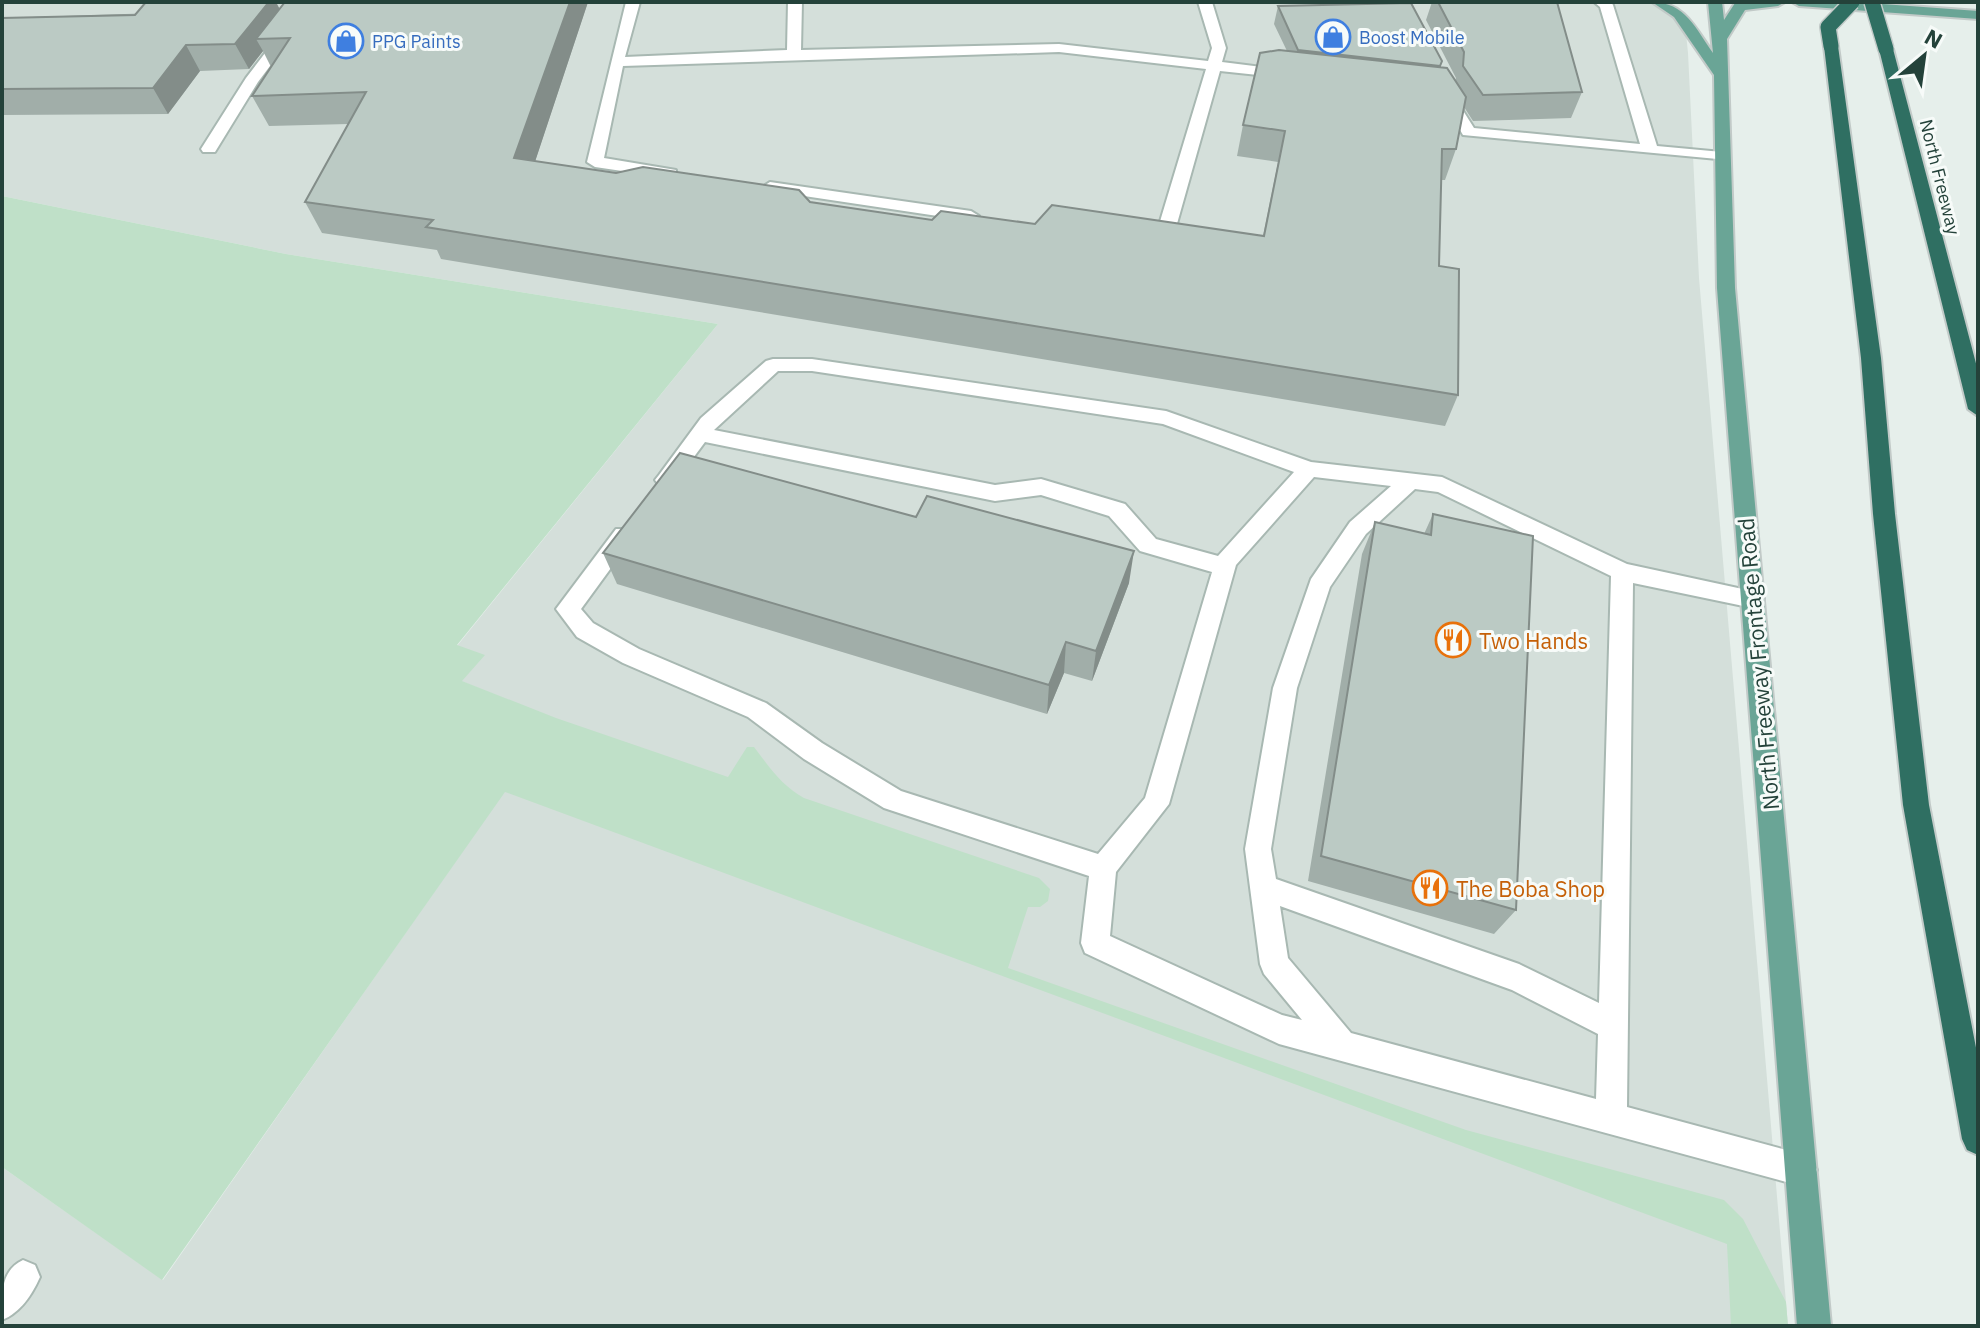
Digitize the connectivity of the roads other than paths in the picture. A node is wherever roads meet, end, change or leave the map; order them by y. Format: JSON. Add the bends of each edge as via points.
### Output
{"nodes":[{"id":1,"x":311,"y":2,"type":"edge"},
{"id":2,"x":633,"y":2,"type":"edge"},
{"id":3,"x":795,"y":2,"type":"edge"},
{"id":4,"x":1205,"y":2,"type":"edge"},
{"id":5,"x":1601,"y":2,"type":"edge"},
{"id":6,"x":1659,"y":2,"type":"edge"},
{"id":7,"x":1715,"y":2,"type":"edge"},
{"id":8,"x":1778,"y":2,"type":"edge"},
{"id":9,"x":1799,"y":2,"type":"edge"},
{"id":10,"x":1852,"y":2,"type":"edge"},
{"id":11,"x":1872,"y":2,"type":"edge"},
{"id":12,"x":1978,"y":15,"type":"edge"},
{"id":13,"x":1720,"y":39,"type":"junction"},
{"id":14,"x":794,"y":54,"type":"junction"},
{"id":15,"x":617,"y":62,"type":"junction"},
{"id":16,"x":1212,"y":65,"type":"junction"},
{"id":17,"x":1721,"y":75,"type":"junction"},
{"id":18,"x":1305,"y":76,"type":"edge"},
{"id":19,"x":1440,"y":87,"type":"edge"},
{"id":20,"x":209,"y":149,"type":"dead end"},
{"id":21,"x":1650,"y":150,"type":"junction"},
{"id":22,"x":1722,"y":157,"type":"junction"},
{"id":23,"x":692,"y":176,"type":"edge"},
{"id":24,"x":755,"y":185,"type":"edge"},
{"id":25,"x":988,"y":219,"type":"edge"},
{"id":26,"x":1130,"y":240,"type":"edge"},
{"id":27,"x":1978,"y":409,"type":"edge"},
{"id":28,"x":700,"y":434,"type":"junction"},
{"id":29,"x":1309,"y":469,"type":"junction"},
{"id":30,"x":1411,"y":481,"type":"junction"},
{"id":31,"x":995,"y":493,"type":"junction"},
{"id":32,"x":653,"y":497,"type":"edge"},
{"id":33,"x":1007,"y":514,"type":"edge"},
{"id":34,"x":634,"y":522,"type":"edge"},
{"id":35,"x":1148,"y":545,"type":"junction"},
{"id":36,"x":1122,"y":547,"type":"edge"},
{"id":37,"x":1225,"y":567,"type":"junction"},
{"id":38,"x":1622,"y":572,"type":"junction"},
{"id":39,"x":1753,"y":599,"type":"junction"},
{"id":40,"x":1103,"y":868,"type":"junction"},
{"id":41,"x":1264,"y":888,"type":"junction"},
{"id":42,"x":1613,"y":1026,"type":"junction"},
{"id":43,"x":1342,"y":1046,"type":"junction"},
{"id":44,"x":1611,"y":1119,"type":"junction"},
{"id":45,"x":1978,"y":1139,"type":"edge"},
{"id":46,"x":1801,"y":1170,"type":"junction"},
{"id":47,"x":23,"y":1277,"type":"dead end"},
{"id":48,"x":2,"y":1303,"type":"edge"},
{"id":49,"x":1814,"y":1326,"type":"edge"}],
"edges":[{"from":1,"to":20,"type":"lane","via":[[251,81]]},
{"from":2,"to":15,"type":"lane"},
{"from":3,"to":14,"type":"lane"},
{"from":4,"to":16,"type":"lane","via":[[1219,48]]},
{"from":5,"to":21,"type":"lane"},
{"from":6,"to":17,"type":"main road","via":[[1679,14]]},
{"from":7,"to":13,"type":"main road","name":"North Freeway Frontage Road"},
{"from":8,"to":13,"type":"main road","via":[[1740,6]]},
{"from":9,"to":12,"type":"main road"},
{"from":10,"to":45,"type":"highway","bridge":true,"via":[[1828,27],[1871,358],[1916,805]]},
{"from":11,"to":27,"type":"highway","name":"North Freeway","bridge":true},
{"from":13,"to":17,"type":"main road","name":"North Freeway Frontage Road"},
{"from":14,"to":15,"type":"lane"},
{"from":14,"to":16,"type":"lane","via":[[1059,48]]},
{"from":15,"to":23,"type":"lane","via":[[595,162]]},
{"from":16,"to":18,"type":"lane"},
{"from":16,"to":26,"type":"lane","via":[[1162,245]]},
{"from":17,"to":22,"type":"main road","name":"North Freeway Frontage Road"},
{"from":19,"to":21,"type":"lane","via":[[1469,132]]},
{"from":21,"to":22,"type":"lane"},
{"from":22,"to":39,"type":"main road","name":"North Freeway Frontage Road","via":[[1726,288]]},
{"from":24,"to":25,"type":"lane"},
{"from":28,"to":29,"type":"lane","via":[[773,365],[812,365],[1166,418]]},
{"from":28,"to":31,"type":"lane"},
{"from":28,"to":32,"type":"lane"},
{"from":29,"to":30,"type":"lane"},
{"from":29,"to":37,"type":"lane"},
{"from":30,"to":38,"type":"lane","via":[[1442,485]]},
{"from":30,"to":41,"type":"lane","via":[[1358,528],[1319,585],[1285,688],[1258,849]]},
{"from":31,"to":33,"type":"lane"},
{"from":31,"to":35,"type":"lane","via":[[1041,487],[1117,510]]},
{"from":34,"to":40,"type":"lane","via":[[568,609],[585,630],[631,656],[757,710],[893,800]]},
{"from":35,"to":36,"type":"lane"},
{"from":35,"to":37,"type":"lane"},
{"from":37,"to":40,"type":"lane","via":[[1156,804]]},
{"from":38,"to":39,"type":"lane"},
{"from":38,"to":42,"type":"lane"},
{"from":39,"to":46,"type":"main road","name":"North Freeway Frontage Road"},
{"from":40,"to":43,"type":"lane","via":[[1095,943],[1279,1029]]},
{"from":41,"to":42,"type":"lane","via":[[1519,978]]},
{"from":41,"to":43,"type":"lane","via":[[1274,964]]},
{"from":42,"to":44,"type":"lane"},
{"from":43,"to":44,"type":"lane"},
{"from":44,"to":46,"type":"lane"},
{"from":46,"to":49,"type":"main road","name":"North Freeway Frontage Road"},
{"from":47,"to":48,"type":"lane"}]}
